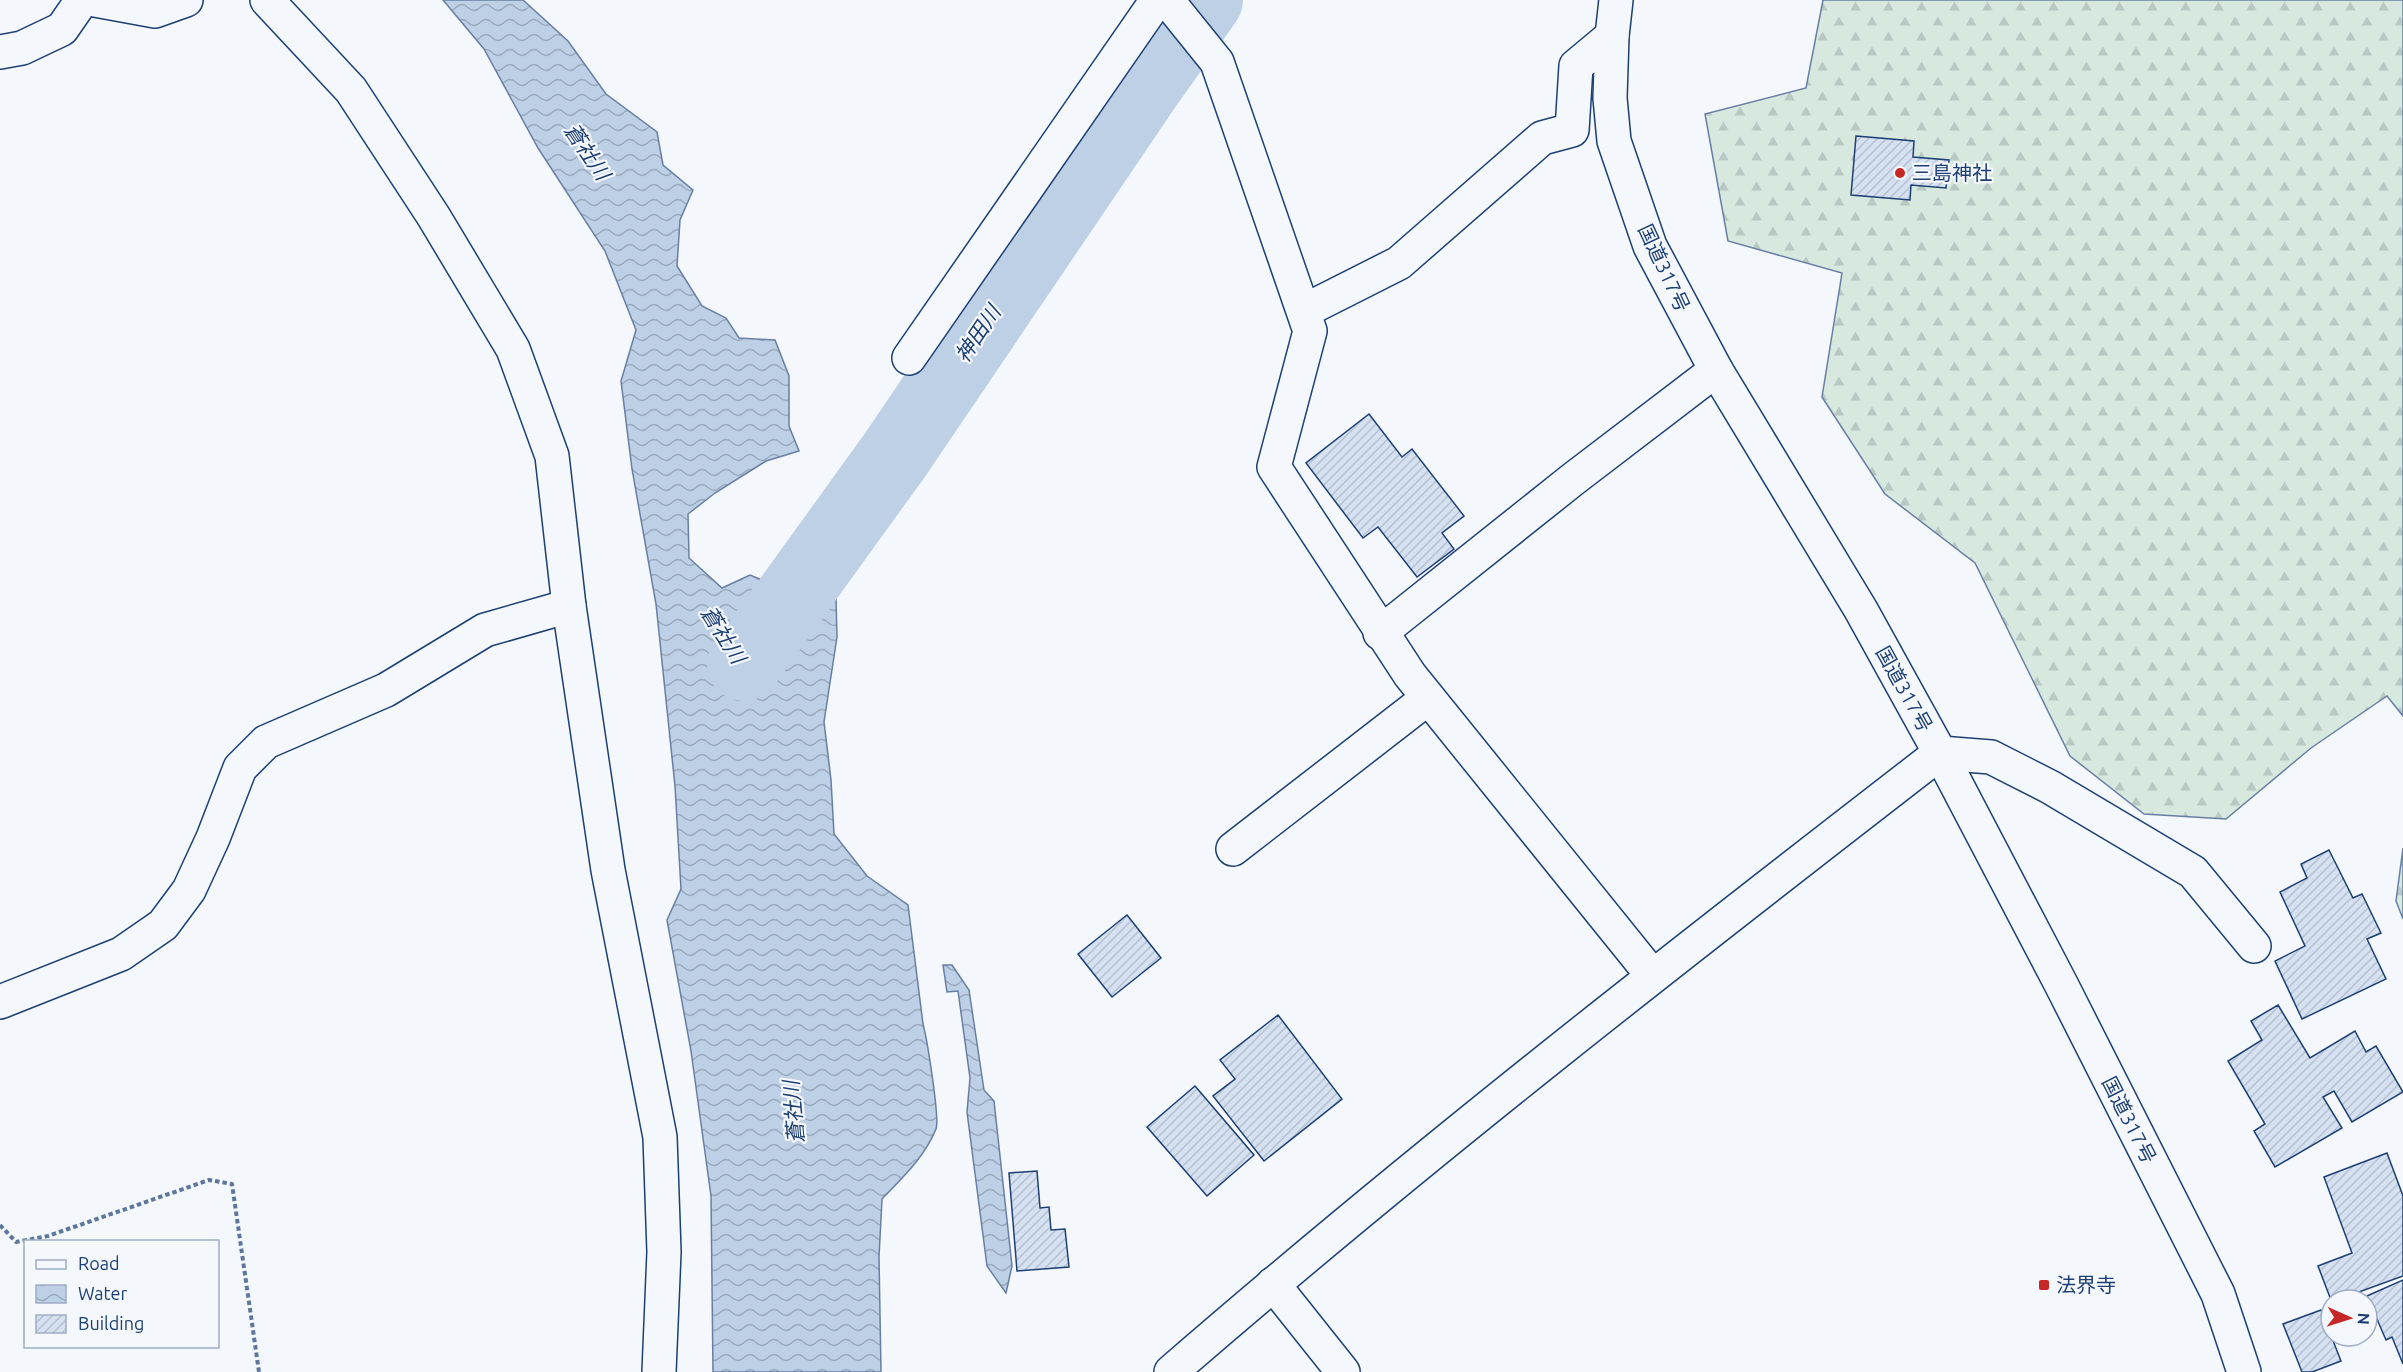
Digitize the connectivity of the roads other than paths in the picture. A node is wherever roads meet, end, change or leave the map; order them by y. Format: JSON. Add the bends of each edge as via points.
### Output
{"nodes":[{"id":1,"x":82,"y":0,"type":"edge"},
{"id":2,"x":95,"y":0,"type":"edge"},
{"id":3,"x":186,"y":0,"type":"edge"},
{"id":4,"x":267,"y":0,"type":"edge"},
{"id":5,"x":1157,"y":0,"type":"edge"},
{"id":6,"x":1167,"y":0,"type":"edge"},
{"id":7,"x":1616,"y":0,"type":"edge"},
{"id":8,"x":1612,"y":36,"type":"junction"},
{"id":9,"x":0,"y":52,"type":"edge"},
{"id":10,"x":1304,"y":311,"type":"junction"},
{"id":11,"x":909,"y":358,"type":"dead end"},
{"id":12,"x":1716,"y":370,"type":"junction"},
{"id":13,"x":569,"y":606,"type":"junction"},
{"id":14,"x":1380,"y":633,"type":"junction"},
{"id":15,"x":1428,"y":698,"type":"junction"},
{"id":16,"x":1940,"y":753,"type":"junction"},
{"id":17,"x":1233,"y":849,"type":"dead end"},
{"id":18,"x":2254,"y":946,"type":"dead end"},
{"id":19,"x":1652,"y":975,"type":"junction"},
{"id":20,"x":0,"y":1002,"type":"edge"},
{"id":21,"x":1273,"y":1284,"type":"junction"},
{"id":22,"x":659,"y":1372,"type":"edge"},
{"id":23,"x":1171,"y":1372,"type":"edge"},
{"id":24,"x":1343,"y":1372,"type":"edge"},
{"id":25,"x":2244,"y":1372,"type":"edge"}],
"edges":[{"from":1,"to":9,"type":"main road","via":[[62,30],[22,48]]},
{"from":2,"to":3,"type":"main road","via":[[155,11]]},
{"from":4,"to":13,"type":"main road","via":[[351,90],[434,217],[513,349],[552,456]]},
{"from":5,"to":11,"type":"main road"},
{"from":6,"to":10,"type":"main road","via":[[1217,62]]},
{"from":7,"to":8,"type":"main road","name":"国道317号"},
{"from":8,"to":10,"type":"main road","via":[[1576,66],[1572,130],[1542,138],[1399,263]]},
{"from":8,"to":12,"type":"main road","name":"国道317号","via":[[1610,98],[1614,141],[1650,246]]},
{"from":10,"to":14,"type":"main road","via":[[1310,331],[1274,467]]},
{"from":12,"to":14,"type":"main road"},
{"from":12,"to":16,"type":"main road","name":"国道317号","via":[[1861,610]]},
{"from":13,"to":20,"type":"main road","via":[[485,630],[386,690],[266,742],[240,768],[189,890],[163,925],[121,954]]},
{"from":13,"to":22,"type":"main road","via":[[608,870],[660,1137],[664,1252]]},
{"from":14,"to":15,"type":"main road"},
{"from":15,"to":17,"type":"main road"},
{"from":15,"to":19,"type":"main road"},
{"from":16,"to":18,"type":"main road","via":[[1991,757],[2050,787],[2193,872]]},
{"from":16,"to":19,"type":"main road"},
{"from":16,"to":25,"type":"main road","name":"国道317号","via":[[2218,1294]]},
{"from":19,"to":21,"type":"main road"},
{"from":21,"to":23,"type":"main road"},
{"from":21,"to":24,"type":"main road"}]}
